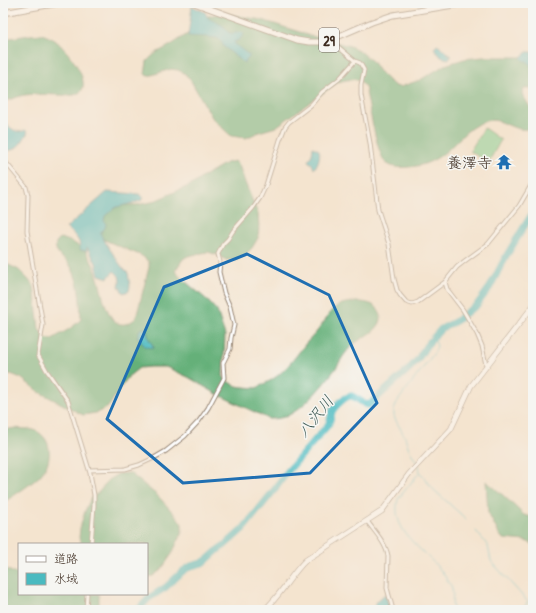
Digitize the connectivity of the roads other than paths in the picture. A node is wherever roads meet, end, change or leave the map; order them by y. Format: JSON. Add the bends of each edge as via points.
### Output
{"nodes":[{"id":1,"x":59,"y":3,"type":"edge"},
{"id":2,"x":194,"y":3,"type":"edge"},
{"id":3,"x":466,"y":3,"type":"edge"},
{"id":4,"x":3,"y":13,"type":"edge"},
{"id":5,"x":330,"y":40,"type":"junction"},
{"id":6,"x":355,"y":61,"type":"junction"},
{"id":7,"x":3,"y":159,"type":"edge"},
{"id":8,"x":533,"y":182,"type":"edge"},
{"id":9,"x":532,"y":188,"type":"edge"},
{"id":10,"x":445,"y":282,"type":"junction"},
{"id":11,"x":533,"y":306,"type":"edge"},
{"id":12,"x":486,"y":366,"type":"junction"},
{"id":13,"x":89,"y":470,"type":"junction"},
{"id":14,"x":367,"y":521,"type":"junction"},
{"id":15,"x":91,"y":543,"type":"edge"},
{"id":16,"x":87,"y":595,"type":"edge"},
{"id":17,"x":533,"y":605,"type":"edge"},
{"id":18,"x":86,"y":610,"type":"edge"},
{"id":19,"x":264,"y":610,"type":"edge"},
{"id":20,"x":393,"y":610,"type":"edge"},
{"id":21,"x":528,"y":610,"type":"edge"}],
"edges":[{"from":1,"to":4,"type":"main road"},
{"from":2,"to":5,"type":"main road","number":"29","via":[[297,40]]},
{"from":3,"to":5,"type":"main road","number":"29","via":[[393,15]]},
{"from":5,"to":6,"type":"street"},
{"from":6,"to":10,"type":"street","via":[[360,63],[364,70],[361,96],[378,210],[389,244],[397,290],[406,302],[412,304]]},
{"from":6,"to":13,"type":"street","via":[[311,105],[289,122],[260,198],[233,230],[218,254],[219,272],[234,325],[230,349],[223,363],[224,378],[208,408],[185,436],[154,458],[125,469]]},
{"from":7,"to":13,"type":"street","via":[[26,187],[28,195],[27,231],[43,325],[38,355],[68,401]]},
{"from":8,"to":9,"type":"street"},
{"from":9,"to":10,"type":"street","via":[[488,244],[457,267]]},
{"from":10,"to":12,"type":"street","via":[[477,334]]},
{"from":11,"to":12,"type":"street"},
{"from":12,"to":14,"type":"street","via":[[470,386],[451,429],[409,474],[382,511]]},
{"from":13,"to":15,"type":"street","via":[[94,500]]},
{"from":14,"to":19,"type":"street","via":[[306,560]]},
{"from":14,"to":20,"type":"street","via":[[386,548],[387,588]]},
{"from":16,"to":18,"type":"street"},
{"from":17,"to":21,"type":"street"}]}
